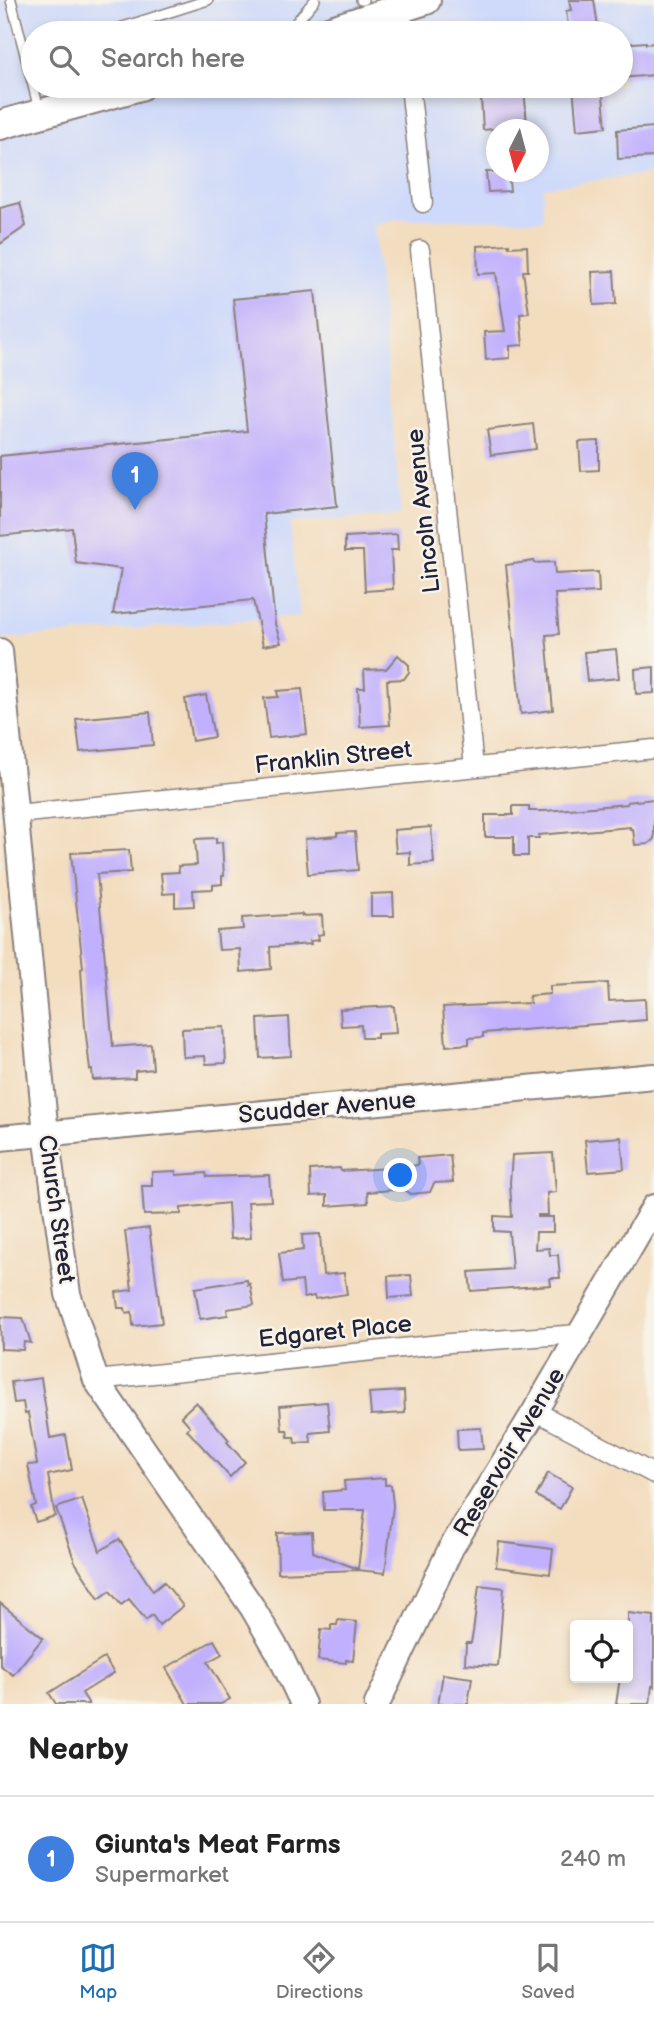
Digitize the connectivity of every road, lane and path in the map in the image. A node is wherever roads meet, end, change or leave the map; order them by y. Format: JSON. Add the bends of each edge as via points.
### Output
{"nodes":[{"id":1,"x":11,"y":0,"type":"edge"},
{"id":2,"x":208,"y":0,"type":"edge"},
{"id":3,"x":315,"y":0,"type":"edge"},
{"id":4,"x":410,"y":14,"type":"edge"},
{"id":5,"x":142,"y":21,"type":"edge"},
{"id":6,"x":297,"y":21,"type":"edge"},
{"id":7,"x":378,"y":21,"type":"edge"},
{"id":8,"x":21,"y":39,"type":"edge"},
{"id":9,"x":36,"y":98,"type":"edge"},
{"id":10,"x":85,"y":98,"type":"edge"},
{"id":11,"x":411,"y":98,"type":"edge"},
{"id":12,"x":40,"y":114,"type":"junction"},
{"id":13,"x":0,"y":125,"type":"edge"},
{"id":14,"x":423,"y":203,"type":"dead end"},
{"id":15,"x":420,"y":250,"type":"dead end"},
{"id":16,"x":0,"y":651,"type":"edge"},
{"id":17,"x":654,"y":749,"type":"edge"},
{"id":18,"x":474,"y":766,"type":"junction"},
{"id":19,"x":17,"y":814,"type":"junction"},
{"id":20,"x":654,"y":1076,"type":"edge"},
{"id":21,"x":46,"y":1133,"type":"junction"},
{"id":22,"x":0,"y":1138,"type":"edge"},
{"id":23,"x":654,"y":1207,"type":"edge"},
{"id":24,"x":580,"y":1334,"type":"junction"},
{"id":25,"x":96,"y":1380,"type":"junction"},
{"id":26,"x":535,"y":1410,"type":"junction"},
{"id":27,"x":654,"y":1474,"type":"edge"},
{"id":28,"x":303,"y":1704,"type":"edge"},
{"id":29,"x":377,"y":1704,"type":"edge"}],
"edges":[{"from":1,"to":8,"type":"lane"},
{"from":2,"to":5,"type":"lane"},
{"from":3,"to":6,"type":"lane"},
{"from":4,"to":7,"type":"main road"},
{"from":9,"to":12,"type":"lane"},
{"from":10,"to":12,"type":"main road"},
{"from":11,"to":14,"type":"street"},
{"from":12,"to":13,"type":"main road"},
{"from":15,"to":18,"type":"street","name":"Lincoln Avenue"},
{"from":16,"to":19,"type":"street","name":"Church Street"},
{"from":17,"to":18,"type":"street","name":"Franklin Street"},
{"from":18,"to":19,"type":"street","name":"Franklin Street"},
{"from":19,"to":21,"type":"street","name":"Church Street"},
{"from":20,"to":21,"type":"street","name":"Scudder Avenue"},
{"from":21,"to":22,"type":"street","name":"Scudder Avenue"},
{"from":21,"to":25,"type":"street","name":"Church Street","via":[[68,1294]]},
{"from":23,"to":24,"type":"street","name":"Reservoir Avenue"},
{"from":24,"to":25,"type":"street","name":"Edgaret Place"},
{"from":24,"to":26,"type":"street","name":"Reservoir Avenue"},
{"from":25,"to":28,"type":"street","name":"Church Street","via":[[252,1607]]},
{"from":26,"to":27,"type":"street"},
{"from":26,"to":29,"type":"street","name":"Reservoir Avenue","via":[[451,1548]]}]}
